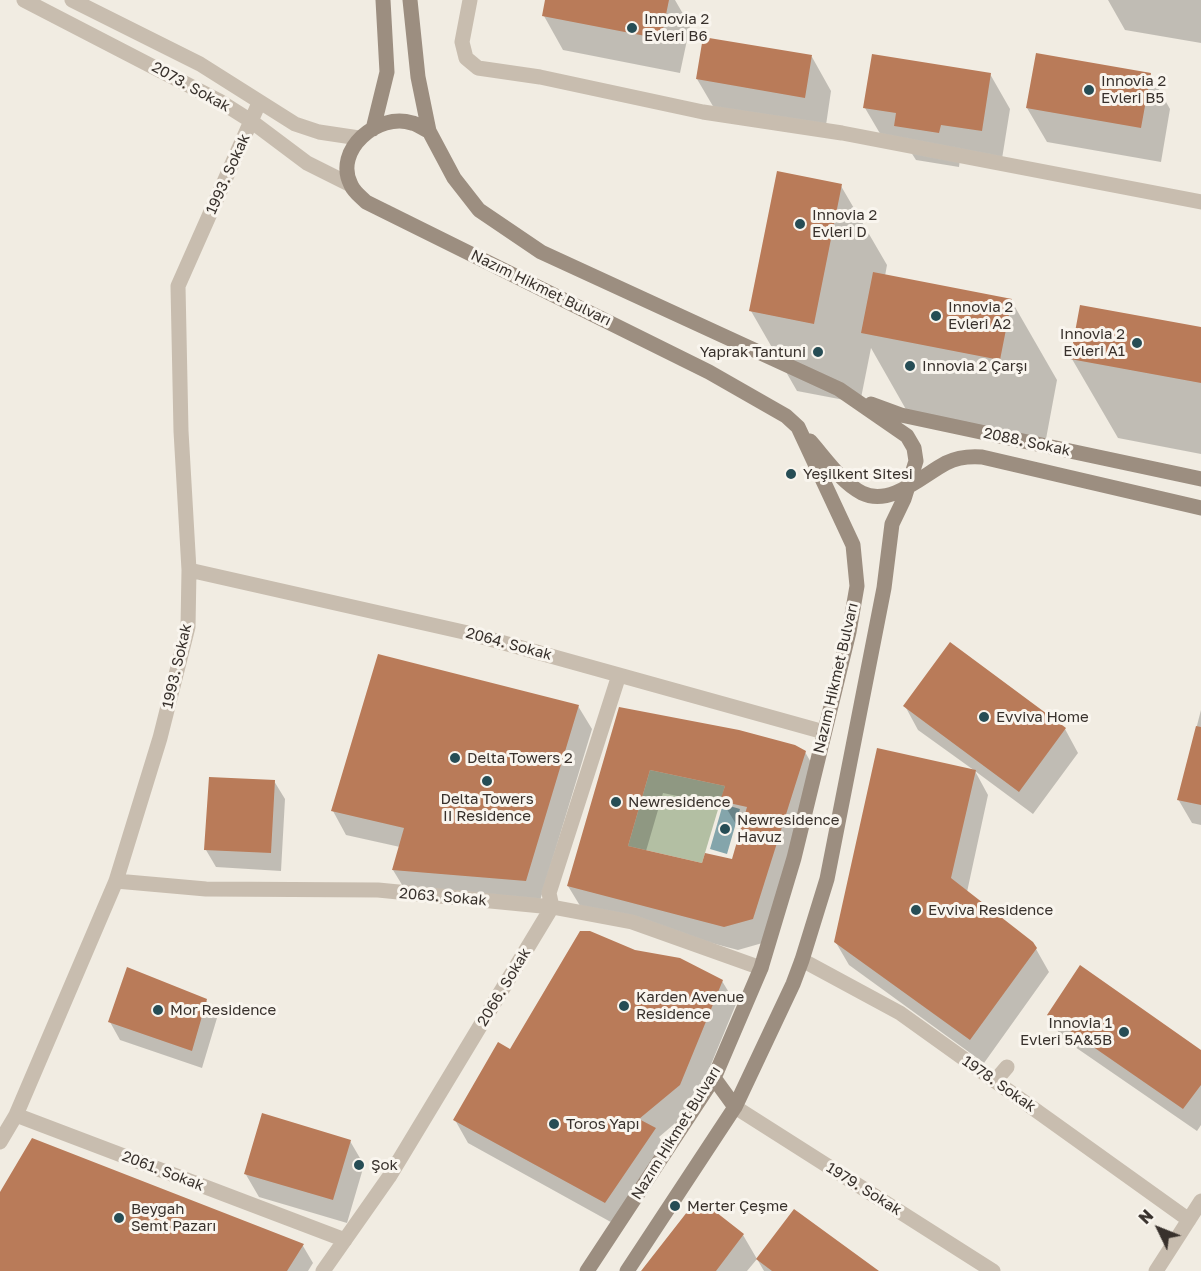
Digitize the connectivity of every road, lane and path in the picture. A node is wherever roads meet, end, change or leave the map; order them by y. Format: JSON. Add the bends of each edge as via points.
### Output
{"nodes":[{"id":1,"x":24,"y":0,"type":"edge"},
{"id":2,"x":72,"y":0,"type":"edge"},
{"id":3,"x":383,"y":0,"type":"edge"},
{"id":4,"x":410,"y":0,"type":"edge"},
{"id":5,"x":470,"y":0,"type":"edge"},
{"id":6,"x":259,"y":103,"type":"junction"},
{"id":7,"x":251,"y":121,"type":"junction"},
{"id":8,"x":373,"y":129,"type":"junction"},
{"id":9,"x":429,"y":131,"type":"junction"},
{"id":10,"x":359,"y":138,"type":"junction"},
{"id":11,"x":351,"y":185,"type":"junction"},
{"id":12,"x":1201,"y":202,"type":"edge"},
{"id":13,"x":855,"y":398,"type":"junction"},
{"id":14,"x":798,"y":427,"type":"junction"},
{"id":15,"x":1201,"y":478,"type":"edge"},
{"id":16,"x":909,"y":485,"type":"junction"},
{"id":17,"x":1201,"y":508,"type":"edge"},
{"id":18,"x":189,"y":570,"type":"junction"},
{"id":19,"x":619,"y":675,"type":"junction"},
{"id":20,"x":824,"y":732,"type":"junction"},
{"id":21,"x":116,"y":881,"type":"junction"},
{"id":22,"x":552,"y":907,"type":"junction"},
{"id":23,"x":802,"y":960,"type":"junction"},
{"id":24,"x":761,"y":968,"type":"junction"},
{"id":25,"x":1007,"y":1067,"type":"dead end"},
{"id":26,"x":714,"y":1078,"type":"junction"},
{"id":27,"x":995,"y":1081,"type":"junction"},
{"id":28,"x":735,"y":1107,"type":"junction"},
{"id":29,"x":16,"y":1115,"type":"junction"},
{"id":30,"x":0,"y":1142,"type":"edge"},
{"id":31,"x":1201,"y":1201,"type":"edge"},
{"id":32,"x":1189,"y":1220,"type":"junction"},
{"id":33,"x":345,"y":1240,"type":"junction"},
{"id":34,"x":323,"y":1271,"type":"edge"},
{"id":35,"x":587,"y":1271,"type":"edge"},
{"id":36,"x":627,"y":1271,"type":"edge"},
{"id":37,"x":993,"y":1271,"type":"edge"},
{"id":38,"x":1156,"y":1271,"type":"edge"}],
"edges":[{"from":1,"to":7,"type":"street","name":"2073. Sokak"},
{"from":2,"to":6,"type":"street","name":"2073. Sokak","via":[[200,64]]},
{"from":3,"to":8,"type":"main road","via":[[387,72]]},
{"from":4,"to":9,"type":"main road","name":"Nazım Hikmet Bulvarı","via":[[418,77]]},
{"from":5,"to":12,"type":"street","via":[[462,42],[465,57],[478,68]]},
{"from":6,"to":7,"type":"street","name":"1993. Sokak"},
{"from":6,"to":10,"type":"street","name":"2073. Sokak","via":[[294,124]]},
{"from":7,"to":11,"type":"street","name":"2073. Sokak","via":[[307,163]]},
{"from":7,"to":18,"type":"street","name":"1993. Sokak","via":[[178,286]]},
{"from":8,"to":9,"type":"main road","via":[[392,122],[411,122]]},
{"from":8,"to":10,"type":"main road"},
{"from":9,"to":13,"type":"main road","name":"Nazım Hikmet Bulvarı","via":[[454,178],[479,210],[541,252]]},
{"from":10,"to":11,"type":"main road","via":[[347,162]]},
{"from":11,"to":14,"type":"main road","name":"Nazım Hikmet Bulvarı","via":[[366,202],[709,372],[786,416]]},
{"from":13,"to":15,"type":"main road","name":"2088. Sokak","via":[[901,415]]},
{"from":13,"to":16,"type":"main road","name":"Nazım Hikmet Bulvarı","via":[[907,436],[916,461]]},
{"from":14,"to":16,"type":"main road","via":[[861,493],[882,496]]},
{"from":14,"to":20,"type":"main road","name":"Nazım Hikmet Bulvarı","via":[[853,544],[857,586]]},
{"from":16,"to":17,"type":"main road","via":[[947,462],[964,456],[982,457]]},
{"from":16,"to":23,"type":"main road","name":"Nazım Hikmet Bulvarı","via":[[892,524],[884,588],[829,867]]},
{"from":18,"to":19,"type":"street","name":"2064. Sokak","via":[[468,633]]},
{"from":18,"to":21,"type":"street","name":"1993. Sokak","via":[[188,627],[160,738]]},
{"from":19,"to":20,"type":"street","name":"2064. Sokak"},
{"from":19,"to":22,"type":"street","name":"2066. Sokak","via":[[586,792],[549,893]]},
{"from":20,"to":24,"type":"main road","name":"Nazım Hikmet Bulvarı","via":[[794,858]]},
{"from":21,"to":22,"type":"street","name":"2063. Sokak","via":[[206,889],[378,890]]},
{"from":21,"to":29,"type":"street","name":"1993. Sokak"},
{"from":22,"to":24,"type":"street","name":"2063. Sokak","via":[[632,922]]},
{"from":22,"to":33,"type":"street","name":"2066. Sokak","via":[[389,1177]]},
{"from":23,"to":27,"type":"street","name":"1978. Sokak","via":[[900,1013]]},
{"from":23,"to":28,"type":"main road","name":"Nazım Hikmet Bulvarı"},
{"from":24,"to":26,"type":"main road","name":"Nazım Hikmet Bulvarı"},
{"from":25,"to":27,"type":"street"},
{"from":26,"to":28,"type":"main road"},
{"from":26,"to":35,"type":"main road","name":"Nazım Hikmet Bulvarı"},
{"from":27,"to":32,"type":"street","name":"1978. Sokak"},
{"from":28,"to":36,"type":"main road","name":"Nazım Hikmet Bulvarı"},
{"from":28,"to":37,"type":"street","name":"1979. Sokak"},
{"from":29,"to":30,"type":"street","name":"1993. Sokak"},
{"from":29,"to":33,"type":"street","name":"2061. Sokak"},
{"from":31,"to":32,"type":"street"},
{"from":32,"to":38,"type":"street"},
{"from":33,"to":34,"type":"street","name":"2066. Sokak"}]}
